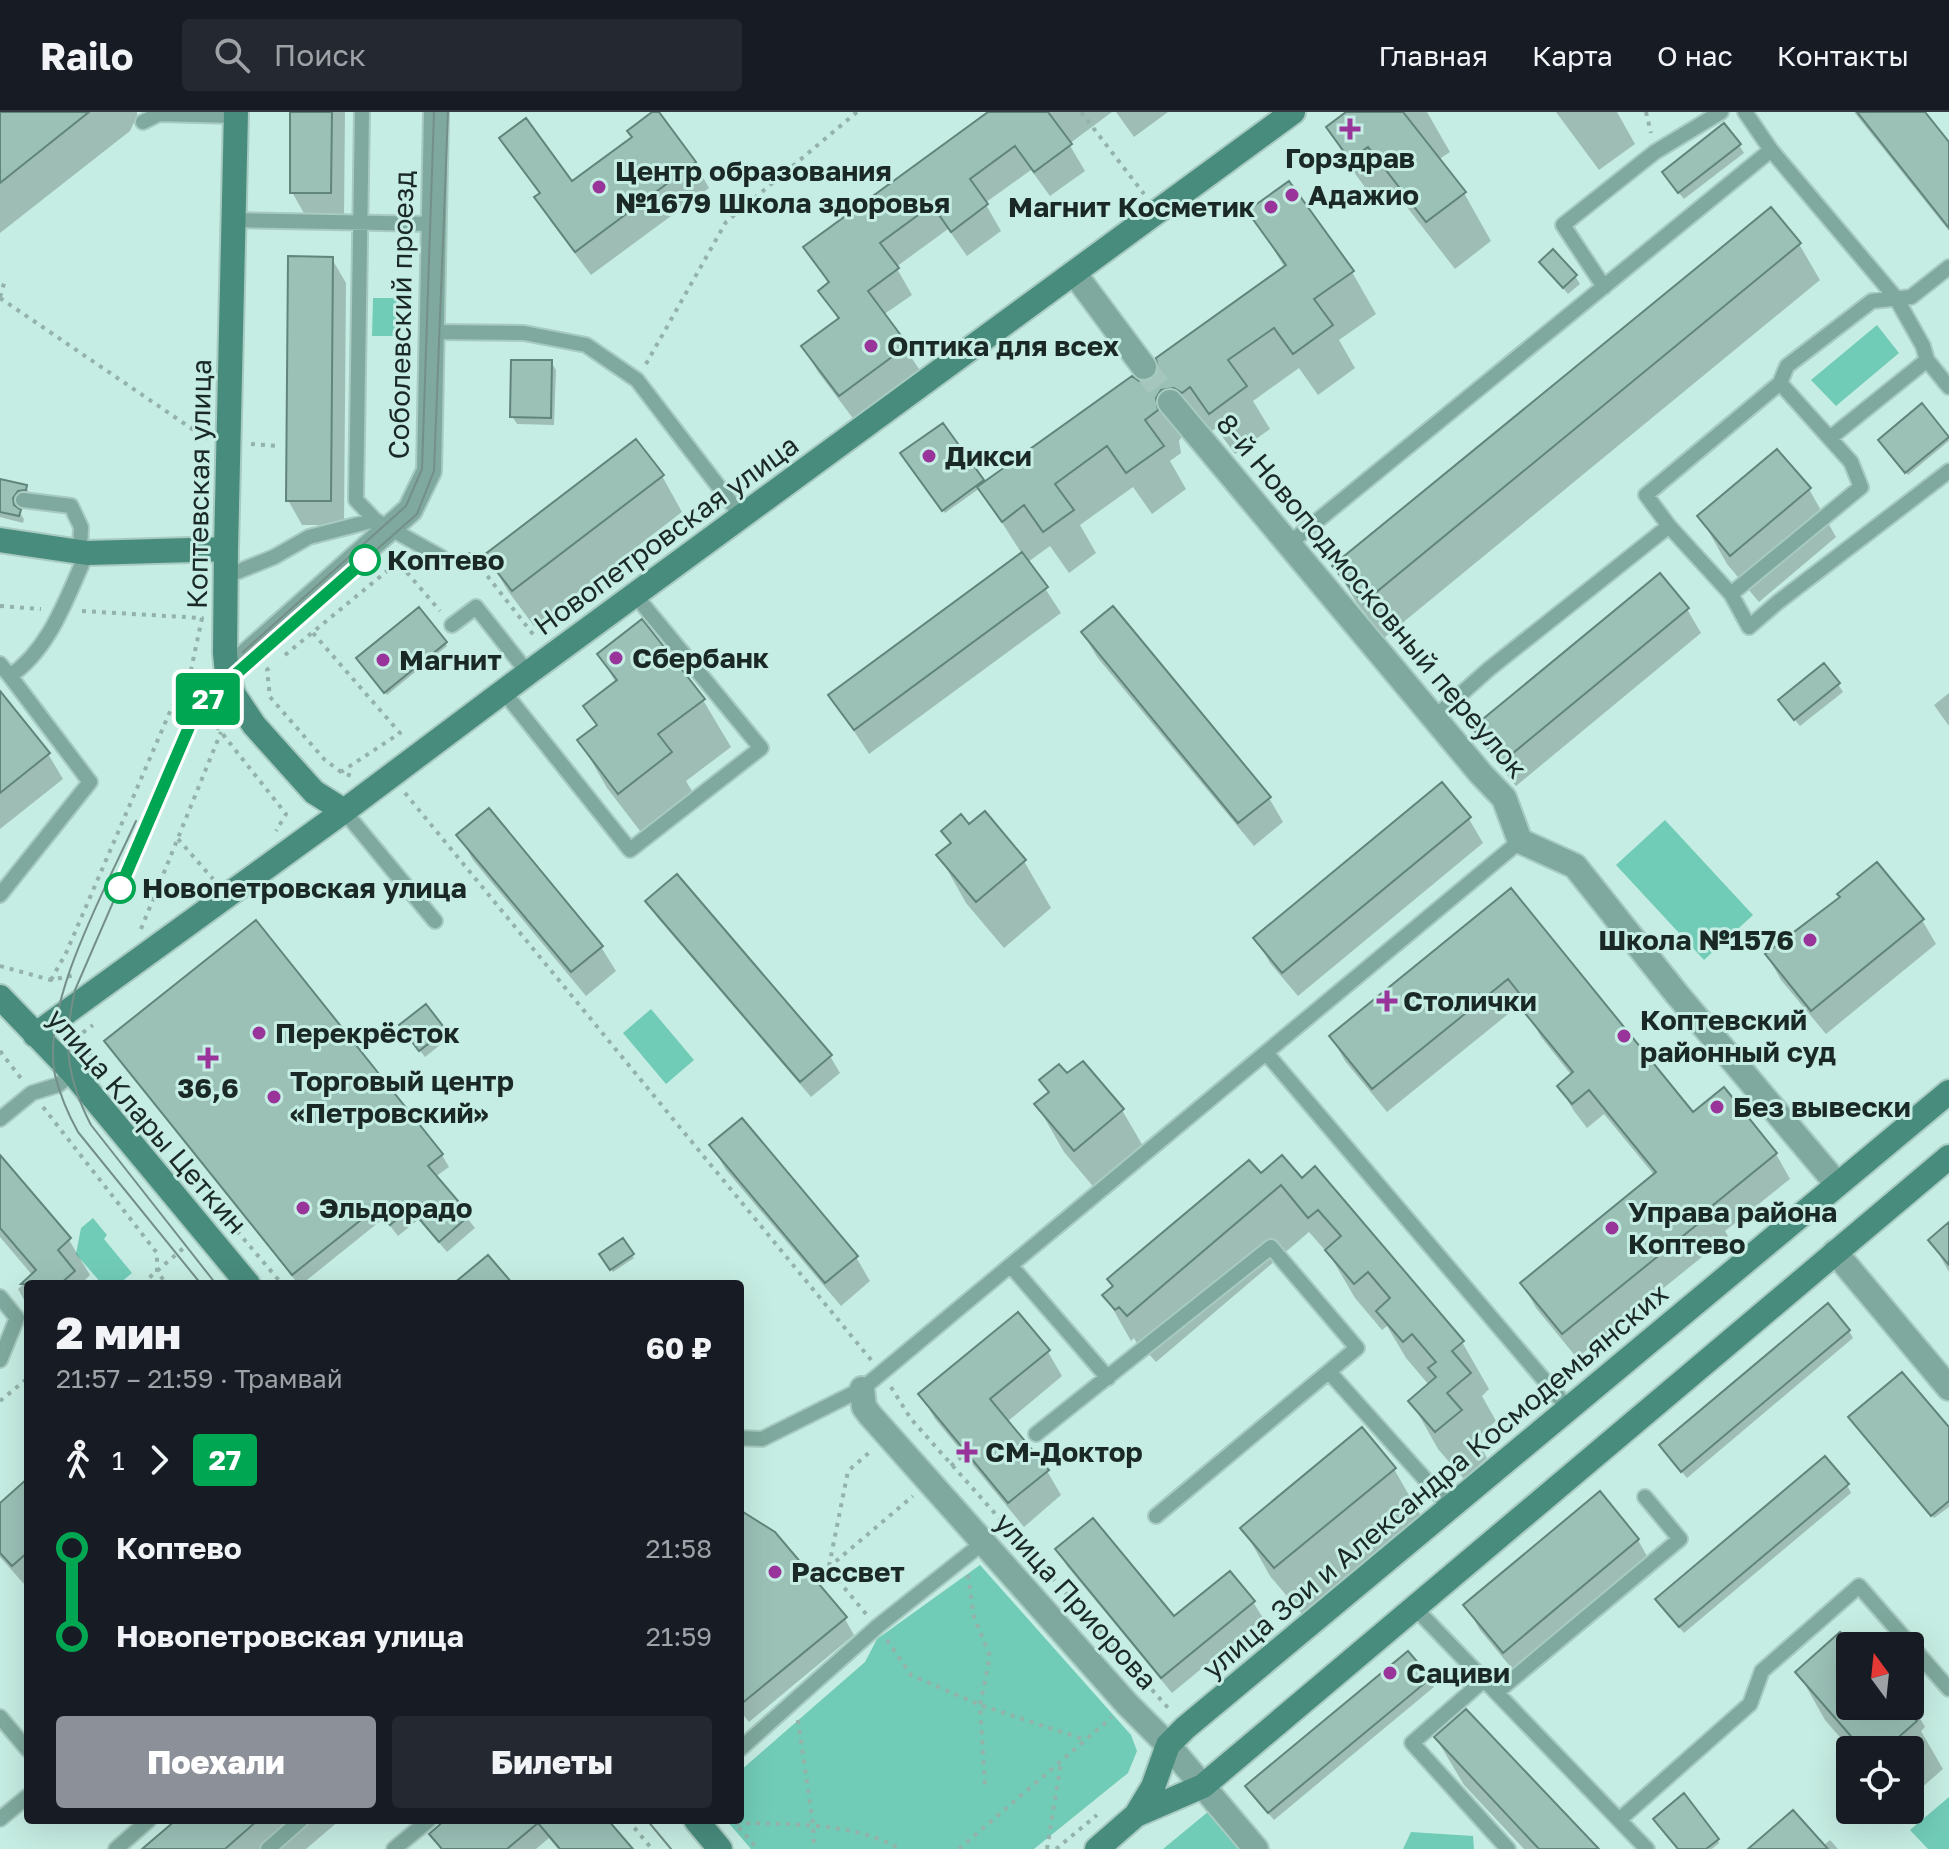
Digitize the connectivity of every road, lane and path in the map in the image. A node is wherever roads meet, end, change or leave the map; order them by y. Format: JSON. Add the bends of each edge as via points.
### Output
{"nodes":[{"id":1,"x":362,"y":112,"type":"edge"},
{"id":2,"x":436,"y":112,"type":"edge"},
{"id":3,"x":857,"y":112,"type":"edge"},
{"id":4,"x":1081,"y":112,"type":"edge"},
{"id":5,"x":1293,"y":112,"type":"edge"},
{"id":6,"x":1721,"y":112,"type":"edge"},
{"id":7,"x":1745,"y":112,"type":"edge"},
{"id":8,"x":236,"y":114,"type":"edge"},
{"id":9,"x":143,"y":122,"type":"dead end"},
{"id":10,"x":1771,"y":150,"type":"junction"},
{"id":11,"x":1158,"y":212,"type":"junction"},
{"id":12,"x":234,"y":220,"type":"junction"},
{"id":13,"x":359,"y":222,"type":"junction"},
{"id":14,"x":433,"y":224,"type":"junction"},
{"id":15,"x":1949,"y":267,"type":"edge"},
{"id":16,"x":1074,"y":273,"type":"junction"},
{"id":17,"x":5,"y":280,"type":"dead end"},
{"id":18,"x":1604,"y":287,"type":"junction"},
{"id":19,"x":0,"y":298,"type":"edge"},
{"id":20,"x":1896,"y":298,"type":"junction"},
{"id":21,"x":431,"y":332,"type":"junction"},
{"id":22,"x":1927,"y":360,"type":"junction"},
{"id":23,"x":1144,"y":367,"type":"tunnel mouth"},
{"id":24,"x":637,"y":380,"type":"junction"},
{"id":25,"x":1780,"y":383,"type":"junction"},
{"id":26,"x":1949,"y":387,"type":"edge"},
{"id":27,"x":1170,"y":402,"type":"tunnel mouth"},
{"id":28,"x":1830,"y":438,"type":"junction"},
{"id":29,"x":209,"y":441,"type":"dead end"},
{"id":30,"x":1949,"y":471,"type":"edge"},
{"id":31,"x":23,"y":500,"type":"dead end"},
{"id":32,"x":742,"y":517,"type":"junction"},
{"id":33,"x":382,"y":525,"type":"junction"},
{"id":34,"x":1669,"y":526,"type":"junction"},
{"id":35,"x":0,"y":540,"type":"edge"},
{"id":36,"x":1290,"y":543,"type":"junction"},
{"id":37,"x":226,"y":549,"type":"junction"},
{"id":38,"x":83,"y":552,"type":"junction"},
{"id":39,"x":441,"y":557,"type":"joint"},
{"id":40,"x":227,"y":576,"type":"junction"},
{"id":41,"x":1731,"y":594,"type":"junction"},
{"id":42,"x":635,"y":595,"type":"junction"},
{"id":43,"x":0,"y":606,"type":"edge"},
{"id":44,"x":63,"y":610,"type":"junction"},
{"id":45,"x":452,"y":625,"type":"joint"},
{"id":46,"x":313,"y":633,"type":"junction"},
{"id":47,"x":538,"y":639,"type":"dead end"},
{"id":48,"x":0,"y":664,"type":"edge"},
{"id":49,"x":227,"y":673,"type":"junction"},
{"id":50,"x":528,"y":673,"type":"junction"},
{"id":51,"x":10,"y":676,"type":"junction"},
{"id":52,"x":187,"y":689,"type":"junction"},
{"id":53,"x":504,"y":692,"type":"junction"},
{"id":54,"x":1434,"y":718,"type":"junction"},
{"id":55,"x":221,"y":732,"type":"junction"},
{"id":56,"x":341,"y":772,"type":"junction"},
{"id":57,"x":378,"y":786,"type":"junction"},
{"id":58,"x":344,"y":811,"type":"junction"},
{"id":59,"x":178,"y":839,"type":"junction"},
{"id":60,"x":271,"y":840,"type":"dead end"},
{"id":61,"x":1520,"y":841,"type":"junction"},
{"id":62,"x":215,"y":881,"type":"dead end"},
{"id":63,"x":0,"y":895,"type":"edge"},
{"id":64,"x":435,"y":921,"type":"dead end"},
{"id":65,"x":151,"y":928,"type":"dead end"},
{"id":66,"x":0,"y":966,"type":"edge"},
{"id":67,"x":83,"y":972,"type":"dead end"},
{"id":68,"x":51,"y":980,"type":"junction"},
{"id":69,"x":0,"y":997,"type":"edge"},
{"id":70,"x":35,"y":1035,"type":"junction"},
{"id":71,"x":1267,"y":1054,"type":"junction"},
{"id":72,"x":73,"y":1073,"type":"junction"},
{"id":73,"x":1949,"y":1092,"type":"edge"},
{"id":74,"x":0,"y":1119,"type":"edge"},
{"id":75,"x":72,"y":1144,"type":"dead end"},
{"id":76,"x":1949,"y":1157,"type":"edge"},
{"id":77,"x":1837,"y":1184,"type":"junction"},
{"id":78,"x":204,"y":1230,"type":"junction"},
{"id":79,"x":1835,"y":1252,"type":"junction"},
{"id":80,"x":1011,"y":1266,"type":"junction"},
{"id":81,"x":157,"y":1272,"type":"junction"},
{"id":82,"x":147,"y":1280,"type":"edge"},
{"id":83,"x":164,"y":1280,"type":"edge"},
{"id":84,"x":245,"y":1280,"type":"edge"},
{"id":85,"x":0,"y":1297,"type":"edge"},
{"id":86,"x":0,"y":1360,"type":"edge"},
{"id":87,"x":881,"y":1372,"type":"junction"},
{"id":88,"x":1330,"y":1373,"type":"junction"},
{"id":89,"x":1108,"y":1378,"type":"junction"},
{"id":90,"x":24,"y":1381,"type":"edge"},
{"id":91,"x":1949,"y":1388,"type":"edge"},
{"id":92,"x":862,"y":1389,"type":"junction"},
{"id":93,"x":0,"y":1401,"type":"edge"},
{"id":94,"x":1568,"y":1408,"type":"junction"},
{"id":95,"x":1036,"y":1434,"type":"dead end"},
{"id":96,"x":889,"y":1436,"type":"junction"},
{"id":97,"x":744,"y":1438,"type":"edge"},
{"id":98,"x":967,"y":1452,"type":"dead end"},
{"id":99,"x":951,"y":1466,"type":"junction"},
{"id":100,"x":929,"y":1482,"type":"junction"},
{"id":101,"x":1645,"y":1497,"type":"dead end"},
{"id":102,"x":1450,"y":1507,"type":"junction"},
{"id":103,"x":1156,"y":1516,"type":"dead end"},
{"id":104,"x":974,"y":1550,"type":"junction"},
{"id":105,"x":828,"y":1568,"type":"junction"},
{"id":106,"x":1414,"y":1607,"type":"junction"},
{"id":107,"x":878,"y":1626,"type":"junction"},
{"id":108,"x":1485,"y":1679,"type":"junction"},
{"id":109,"x":1949,"y":1689,"type":"edge"},
{"id":110,"x":1497,"y":1692,"type":"junction"},
{"id":111,"x":795,"y":1698,"type":"junction"},
{"id":112,"x":980,"y":1705,"type":"junction"},
{"id":113,"x":1118,"y":1711,"type":"dead end"},
{"id":114,"x":1172,"y":1713,"type":"dead end"},
{"id":115,"x":0,"y":1717,"type":"edge"},
{"id":116,"x":1086,"y":1740,"type":"junction"},
{"id":117,"x":24,"y":1745,"type":"edge"},
{"id":118,"x":744,"y":1745,"type":"edge"},
{"id":119,"x":1168,"y":1745,"type":"junction"},
{"id":120,"x":1061,"y":1762,"type":"junction"},
{"id":121,"x":985,"y":1786,"type":"dead end"},
{"id":122,"x":1203,"y":1786,"type":"junction"},
{"id":123,"x":24,"y":1799,"type":"edge"},
{"id":124,"x":1103,"y":1811,"type":"dead end"},
{"id":125,"x":1136,"y":1815,"type":"junction"},
{"id":126,"x":0,"y":1819,"type":"edge"},
{"id":127,"x":1619,"y":1820,"type":"junction"},
{"id":128,"x":744,"y":1822,"type":"edge"},
{"id":129,"x":144,"y":1824,"type":"edge"},
{"id":130,"x":296,"y":1824,"type":"edge"},
{"id":131,"x":424,"y":1824,"type":"edge"},
{"id":132,"x":631,"y":1824,"type":"edge"},
{"id":133,"x":699,"y":1824,"type":"edge"},
{"id":134,"x":736,"y":1824,"type":"edge"},
{"id":135,"x":813,"y":1824,"type":"junction"},
{"id":136,"x":116,"y":1849,"type":"edge"},
{"id":137,"x":268,"y":1849,"type":"edge"},
{"id":138,"x":394,"y":1849,"type":"edge"},
{"id":139,"x":652,"y":1849,"type":"edge"},
{"id":140,"x":720,"y":1849,"type":"edge"},
{"id":141,"x":758,"y":1849,"type":"edge"},
{"id":142,"x":814,"y":1849,"type":"edge"},
{"id":143,"x":900,"y":1849,"type":"edge"},
{"id":144,"x":959,"y":1849,"type":"edge"},
{"id":145,"x":1047,"y":1849,"type":"edge"},
{"id":146,"x":1056,"y":1849,"type":"edge"},
{"id":147,"x":1097,"y":1849,"type":"edge"},
{"id":148,"x":1256,"y":1849,"type":"edge"},
{"id":149,"x":1508,"y":1849,"type":"edge"},
{"id":150,"x":1647,"y":1849,"type":"edge"}],
"edges":[{"from":1,"to":13,"type":"lane"},
{"from":2,"to":14,"type":"street","name":"Соболевский проезд"},
{"from":3,"to":24,"type":"path","via":[[726,222]]},
{"from":4,"to":11,"type":"path"},
{"from":5,"to":11,"type":"street","name":"Новопетровская улица"},
{"from":6,"to":18,"type":"lane","via":[[1655,152],[1563,225]]},
{"from":7,"to":10,"type":"lane"},
{"from":8,"to":9,"type":"lane","via":[[159,114]]},
{"from":8,"to":12,"type":"street","name":"Коптевская улица"},
{"from":10,"to":18,"type":"lane"},
{"from":10,"to":20,"type":"lane"},
{"from":11,"to":16,"type":"street","name":"Новопетровская улица"},
{"from":12,"to":13,"type":"lane"},
{"from":12,"to":37,"type":"street","name":"Коптевская улица"},
{"from":13,"to":14,"type":"lane"},
{"from":13,"to":33,"type":"lane","via":[[356,500]]},
{"from":14,"to":21,"type":"street","name":"Соболевский проезд"},
{"from":15,"to":20,"type":"lane","via":[[1911,297]]},
{"from":16,"to":23,"type":"street"},
{"from":16,"to":32,"type":"street","name":"Новопетровская улица"},
{"from":17,"to":19,"type":"path"},
{"from":18,"to":36,"type":"lane"},
{"from":19,"to":29,"type":"path"},
{"from":20,"to":22,"type":"lane"},
{"from":20,"to":25,"type":"lane","via":[[1872,301],[1787,366]]},
{"from":21,"to":24,"type":"lane","via":[[524,333],[586,345]]},
{"from":21,"to":33,"type":"street","name":"Соболевский проезд","via":[[429,471],[410,510]]},
{"from":22,"to":26,"type":"lane"},
{"from":22,"to":28,"type":"lane"},
{"from":24,"to":32,"type":"lane"},
{"from":25,"to":28,"type":"lane"},
{"from":25,"to":34,"type":"lane","via":[[1646,495]]},
{"from":27,"to":36,"type":"street","name":"8-й Новоподмосковный переулок"},
{"from":28,"to":41,"type":"lane","via":[[1851,462],[1861,487]]},
{"from":30,"to":41,"type":"lane","via":[[1749,627]]},
{"from":31,"to":38,"type":"lane","via":[[71,506],[81,527]]},
{"from":32,"to":42,"type":"street","name":"Новопетровская улица"},
{"from":33,"to":39,"type":"lane"},
{"from":33,"to":40,"type":"lane","via":[[309,537]]},
{"from":33,"to":49,"type":"street","name":"Соболевский проезд"},
{"from":34,"to":41,"type":"lane"},
{"from":34,"to":54,"type":"lane"},
{"from":35,"to":38,"type":"street"},
{"from":36,"to":54,"type":"street","name":"8-й Новоподмосковный переулок"},
{"from":37,"to":38,"type":"street"},
{"from":37,"to":40,"type":"street","name":"Коптевская улица"},
{"from":38,"to":44,"type":"lane"},
{"from":39,"to":47,"type":"path","via":[[470,554]]},
{"from":40,"to":49,"type":"street","name":"Коптевская улица"},
{"from":42,"to":50,"type":"street","name":"Новопетровская улица"},
{"from":42,"to":53,"type":"lane","via":[[761,748],[630,850]]},
{"from":43,"to":44,"type":"path"},
{"from":44,"to":51,"type":"lane","via":[[26,666]]},
{"from":44,"to":52,"type":"path","via":[[202,618]]},
{"from":45,"to":46,"type":"path","via":[[398,562]]},
{"from":45,"to":50,"type":"lane","via":[[476,607]]},
{"from":46,"to":56,"type":"path","via":[[267,670],[270,697]]},
{"from":46,"to":56,"type":"path","via":[[400,733]]},
{"from":48,"to":51,"type":"lane"},
{"from":49,"to":58,"type":"street","name":"Коптевская улица","via":[[254,725],[314,792]]},
{"from":50,"to":53,"type":"street","name":"Новопетровская улица"},
{"from":51,"to":63,"type":"lane","via":[[90,782]]},
{"from":52,"to":55,"type":"path"},
{"from":52,"to":68,"type":"path","via":[[172,707]]},
{"from":53,"to":57,"type":"street","name":"Новопетровская улица"},
{"from":54,"to":61,"type":"street","name":"8-й Новоподмосковный переулок","via":[[1504,798]]},
{"from":55,"to":59,"type":"path"},
{"from":55,"to":60,"type":"path","via":[[286,814]]},
{"from":56,"to":57,"type":"path"},
{"from":57,"to":58,"type":"street","name":"Новопетровская улица"},
{"from":57,"to":87,"type":"path","via":[[388,799],[402,789]]},
{"from":58,"to":64,"type":"lane"},
{"from":58,"to":70,"type":"street","name":"Новопетровская улица"},
{"from":59,"to":62,"type":"path"},
{"from":59,"to":65,"type":"path","via":[[138,937]]},
{"from":61,"to":71,"type":"lane"},
{"from":61,"to":77,"type":"street","via":[[1575,866]]},
{"from":66,"to":68,"type":"path"},
{"from":67,"to":68,"type":"path"},
{"from":69,"to":70,"type":"street","name":"улица Клары Цеткин"},
{"from":70,"to":72,"type":"street","name":"улица Клары Цеткин"},
{"from":71,"to":80,"type":"lane"},
{"from":71,"to":94,"type":"lane"},
{"from":72,"to":74,"type":"lane","via":[[58,1085],[32,1093]]},
{"from":72,"to":78,"type":"street","name":"улица Клары Цеткин"},
{"from":73,"to":77,"type":"street","name":"улица Зои и Александра Космодемьянских"},
{"from":75,"to":81,"type":"path","via":[[157,1253]]},
{"from":76,"to":79,"type":"street","name":"улица Зои и Александра Космодемьянских"},
{"from":77,"to":94,"type":"street","name":"улица Зои и Александра Космодемьянских"},
{"from":78,"to":81,"type":"path"},
{"from":78,"to":84,"type":"street","name":"улица Клары Цеткин"},
{"from":79,"to":91,"type":"street"},
{"from":79,"to":106,"type":"street","name":"улица Зои и Александра Космодемьянских"},
{"from":80,"to":87,"type":"lane"},
{"from":80,"to":89,"type":"lane"},
{"from":81,"to":82,"type":"path"},
{"from":81,"to":83,"type":"path"},
{"from":85,"to":86,"type":"lane","via":[[17,1318]]},
{"from":87,"to":92,"type":"lane"},
{"from":87,"to":99,"type":"path","via":[[911,1419]]},
{"from":88,"to":89,"type":"lane","via":[[1357,1348],[1271,1247]]},
{"from":88,"to":102,"type":"lane"},
{"from":88,"to":103,"type":"lane"},
{"from":89,"to":95,"type":"lane"},
{"from":90,"to":93,"type":"path"},
{"from":92,"to":96,"type":"street","name":"улица Приорова","via":[[864,1407]]},
{"from":92,"to":97,"type":"lane","via":[[762,1439]]},
{"from":94,"to":102,"type":"street","name":"улица Зои и Александра Космодемьянских"},
{"from":96,"to":100,"type":"street","name":"улица Приорова"},
{"from":96,"to":105,"type":"path","via":[[848,1471]]},
{"from":98,"to":99,"type":"path"},
{"from":99,"to":100,"type":"path"},
{"from":99,"to":114,"type":"path"},
{"from":100,"to":104,"type":"street","name":"улица Приорова"},
{"from":100,"to":105,"type":"path"},
{"from":101,"to":110,"type":"lane","via":[[1680,1539]]},
{"from":102,"to":119,"type":"street","name":"улица Зои и Александра Космодемьянских"},
{"from":104,"to":107,"type":"lane"},
{"from":104,"to":112,"type":"path","via":[[974,1617],[990,1656]]},
{"from":104,"to":119,"type":"street","name":"улица Приорова"},
{"from":105,"to":107,"type":"path"},
{"from":106,"to":108,"type":"lane"},
{"from":106,"to":122,"type":"street","name":"улица Зои и Александра Космодемьянских"},
{"from":107,"to":111,"type":"lane"},
{"from":107,"to":112,"type":"path","via":[[911,1675]]},
{"from":108,"to":110,"type":"lane"},
{"from":108,"to":149,"type":"lane","via":[[1412,1743]]},
{"from":109,"to":127,"type":"lane","via":[[1859,1586],[1762,1671],[1750,1704]]},
{"from":110,"to":127,"type":"lane"},
{"from":111,"to":118,"type":"lane"},
{"from":111,"to":135,"type":"path"},
{"from":112,"to":116,"type":"path"},
{"from":112,"to":121,"type":"path"},
{"from":113,"to":116,"type":"path"},
{"from":115,"to":117,"type":"lane"},
{"from":116,"to":120,"type":"path"},
{"from":119,"to":122,"type":"street","name":"улица Приорова"},
{"from":119,"to":125,"type":"street","name":"улица Зои и Александра Космодемьянских"},
{"from":120,"to":144,"type":"path"},
{"from":120,"to":145,"type":"path"},
{"from":122,"to":125,"type":"street","name":"улица Зои и Александра Космодемьянских"},
{"from":122,"to":148,"type":"street","name":"улица Приорова"},
{"from":123,"to":126,"type":"lane"},
{"from":124,"to":146,"type":"path"},
{"from":125,"to":147,"type":"street","name":"улица Зои и Александра Космодемьянских"},
{"from":127,"to":150,"type":"lane"},
{"from":128,"to":135,"type":"path"},
{"from":129,"to":136,"type":"lane"},
{"from":130,"to":137,"type":"lane"},
{"from":131,"to":138,"type":"lane"},
{"from":132,"to":139,"type":"path"},
{"from":133,"to":140,"type":"street"},
{"from":134,"to":141,"type":"path"},
{"from":135,"to":142,"type":"path"},
{"from":135,"to":143,"type":"path"}]}
